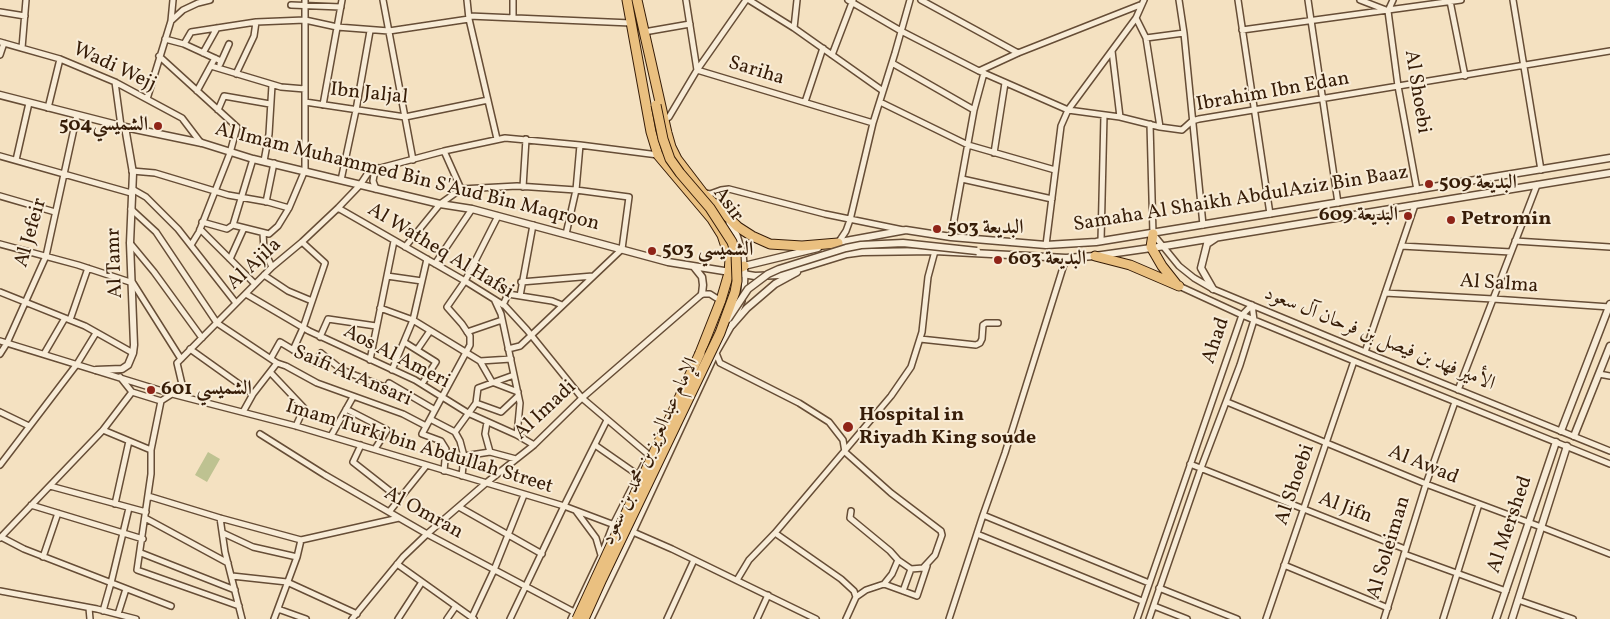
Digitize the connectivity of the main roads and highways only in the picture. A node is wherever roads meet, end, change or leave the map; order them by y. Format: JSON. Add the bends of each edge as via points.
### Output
{"nodes":[{"id":1,"x":627,"y":0,"type":"edge"},
{"id":2,"x":637,"y":0,"type":"edge"},
{"id":3,"x":653,"y":72,"type":"junction"},
{"id":4,"x":1153,"y":234,"type":"road end"},
{"id":5,"x":838,"y":243,"type":"road end"},
{"id":6,"x":1095,"y":256,"type":"road end"},
{"id":7,"x":745,"y":270,"type":"road end"},
{"id":8,"x":729,"y":273,"type":"junction"},
{"id":9,"x":720,"y":333,"type":"joint"},
{"id":10,"x":576,"y":616,"type":"edge"},
{"id":11,"x":584,"y":619,"type":"edge"}],
"edges":[{"from":1,"to":8,"type":"main road","via":[[658,155],[722,235],[728,251]]},
{"from":2,"to":3,"type":"main road"},
{"from":3,"to":5,"type":"main road","name":"Samaha Al Shaikh AbdulAziz Bin Baaz","via":[[671,147],[703,193],[721,212],[752,236],[770,244]]},
{"from":3,"to":9,"type":"main road","name":"Asir","bridge":true,"via":[[656,105],[670,159],[721,223],[736,254],[735,292]]},
{"from":4,"to":6,"type":"main road","via":[[1151,247],[1178,286]]},
{"from":7,"to":8,"type":"main road","name":"Samaha Al Shaikh AbdulAziz Bin Baaz"},
{"from":8,"to":10,"type":"main road","name":"الإمام عبدالعزيز بن محمد بن سعود","bridge":true,"via":[[700,353]]},
{"from":9,"to":11,"type":"main road","name":"الإمام عبدالعزيز بن محمد بن سعود","bridge":true}]}
